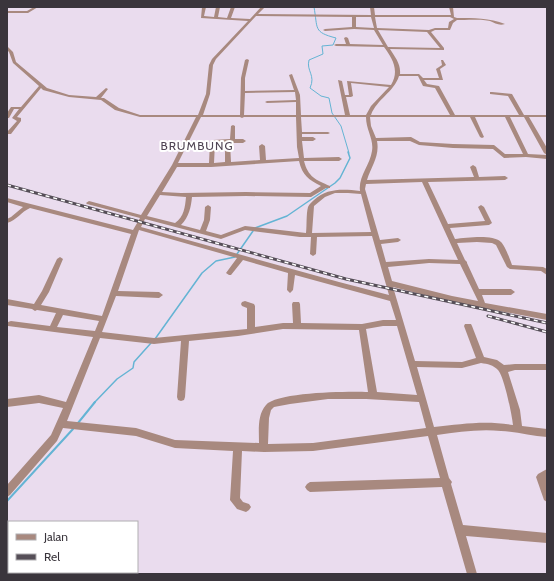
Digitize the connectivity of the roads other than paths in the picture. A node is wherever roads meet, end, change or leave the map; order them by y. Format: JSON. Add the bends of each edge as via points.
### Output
{"nodes":[{"id":1,"x":36,"y":7,"type":"edge"},
{"id":2,"x":204,"y":7,"type":"edge"},
{"id":3,"x":218,"y":7,"type":"edge"},
{"id":4,"x":233,"y":7,"type":"edge"},
{"id":5,"x":263,"y":7,"type":"edge"},
{"id":6,"x":372,"y":7,"type":"edge"},
{"id":7,"x":451,"y":7,"type":"edge"},
{"id":8,"x":7,"y":12,"type":"edge"},
{"id":9,"x":354,"y":16,"type":"junction"},
{"id":10,"x":373,"y":16,"type":"junction"},
{"id":11,"x":216,"y":17,"type":"junction"},
{"id":12,"x":254,"y":17,"type":"junction"},
{"id":13,"x":229,"y":18,"type":"junction"},
{"id":14,"x":454,"y":18,"type":"junction"},
{"id":15,"x":342,"y":23,"type":"dead end"},
{"id":16,"x":503,"y":24,"type":"dead end"},
{"id":17,"x":346,"y":28,"type":"junction"},
{"id":18,"x":354,"y":28,"type":"junction"},
{"id":19,"x":376,"y":29,"type":"junction"},
{"id":20,"x":325,"y":30,"type":"dead end"},
{"id":21,"x":430,"y":31,"type":"junction"},
{"id":22,"x":346,"y":38,"type":"dead end"},
{"id":23,"x":336,"y":45,"type":"dead end"},
{"id":24,"x":348,"y":45,"type":"junction"},
{"id":25,"x":7,"y":47,"type":"edge"},
{"id":26,"x":385,"y":47,"type":"junction"},
{"id":27,"x":247,"y":60,"type":"dead end"},
{"id":28,"x":442,"y":61,"type":"dead end"},
{"id":29,"x":291,"y":75,"type":"dead end"},
{"id":30,"x":398,"y":75,"type":"junction"},
{"id":31,"x":422,"y":79,"type":"junction"},
{"id":32,"x":340,"y":81,"type":"dead end"},
{"id":33,"x":41,"y":86,"type":"junction"},
{"id":34,"x":393,"y":86,"type":"junction"},
{"id":35,"x":106,"y":89,"type":"dead end"},
{"id":36,"x":243,"y":92,"type":"junction"},
{"id":37,"x":297,"y":92,"type":"junction"},
{"id":38,"x":492,"y":93,"type":"dead end"},
{"id":39,"x":345,"y":96,"type":"junction"},
{"id":40,"x":98,"y":98,"type":"junction"},
{"id":41,"x":298,"y":101,"type":"junction"},
{"id":42,"x":13,"y":108,"type":"junction"},
{"id":43,"x":22,"y":108,"type":"junction"},
{"id":44,"x":7,"y":109,"type":"edge"},
{"id":45,"x":268,"y":116,"type":"junction"},
{"id":46,"x":348,"y":116,"type":"junction"},
{"id":47,"x":452,"y":116,"type":"junction"},
{"id":48,"x":472,"y":116,"type":"junction"},
{"id":49,"x":507,"y":116,"type":"junction"},
{"id":50,"x":524,"y":116,"type":"junction"},
{"id":51,"x":547,"y":116,"type":"edge"},
{"id":52,"x":7,"y":117,"type":"edge"},
{"id":53,"x":199,"y":117,"type":"junction"},
{"id":54,"x":242,"y":117,"type":"junction"},
{"id":55,"x":298,"y":117,"type":"junction"},
{"id":56,"x":368,"y":117,"type":"junction"},
{"id":57,"x":233,"y":126,"type":"dead end"},
{"id":58,"x":9,"y":133,"type":"dead end"},
{"id":59,"x":328,"y":133,"type":"dead end"},
{"id":60,"x":300,"y":136,"type":"junction"},
{"id":61,"x":482,"y":137,"type":"dead end"},
{"id":62,"x":313,"y":139,"type":"dead end"},
{"id":63,"x":374,"y":140,"type":"junction"},
{"id":64,"x":230,"y":141,"type":"junction"},
{"id":65,"x":243,"y":141,"type":"dead end"},
{"id":66,"x":262,"y":146,"type":"dead end"},
{"id":67,"x":547,"y":152,"type":"edge"},
{"id":68,"x":526,"y":155,"type":"junction"},
{"id":69,"x":547,"y":157,"type":"edge"},
{"id":70,"x":302,"y":159,"type":"junction"},
{"id":71,"x":338,"y":159,"type":"dead end"},
{"id":72,"x":263,"y":162,"type":"junction"},
{"id":73,"x":175,"y":164,"type":"junction"},
{"id":74,"x":228,"y":164,"type":"junction"},
{"id":75,"x":211,"y":165,"type":"junction"},
{"id":76,"x":473,"y":167,"type":"dead end"},
{"id":77,"x":505,"y":178,"type":"dead end"},
{"id":78,"x":477,"y":179,"type":"junction"},
{"id":79,"x":424,"y":180,"type":"junction"},
{"id":80,"x":363,"y":182,"type":"junction"},
{"id":81,"x":325,"y":186,"type":"junction"},
{"id":82,"x":334,"y":190,"type":"junction"},
{"id":83,"x":158,"y":193,"type":"junction"},
{"id":84,"x":363,"y":193,"type":"junction"},
{"id":85,"x":189,"y":195,"type":"junction"},
{"id":86,"x":7,"y":200,"type":"edge"},
{"id":87,"x":89,"y":203,"type":"dead end"},
{"id":88,"x":27,"y":206,"type":"junction"},
{"id":89,"x":208,"y":207,"type":"dead end"},
{"id":90,"x":481,"y":207,"type":"dead end"},
{"id":91,"x":143,"y":217,"type":"junction"},
{"id":92,"x":7,"y":221,"type":"edge"},
{"id":93,"x":176,"y":225,"type":"junction"},
{"id":94,"x":446,"y":226,"type":"junction"},
{"id":95,"x":131,"y":231,"type":"junction"},
{"id":96,"x":202,"y":233,"type":"junction"},
{"id":97,"x":375,"y":234,"type":"junction"},
{"id":98,"x":312,"y":235,"type":"junction"},
{"id":99,"x":398,"y":240,"type":"dead end"},
{"id":100,"x":454,"y":241,"type":"junction"},
{"id":101,"x":377,"y":242,"type":"junction"},
{"id":102,"x":313,"y":254,"type":"dead end"},
{"id":103,"x":241,"y":257,"type":"junction"},
{"id":104,"x":60,"y":259,"type":"dead end"},
{"id":105,"x":464,"y":262,"type":"junction"},
{"id":106,"x":384,"y":265,"type":"junction"},
{"id":107,"x":546,"y":271,"type":"edge"},
{"id":108,"x":292,"y":272,"type":"junction"},
{"id":109,"x":229,"y":273,"type":"dead end"},
{"id":110,"x":388,"y":283,"type":"junction"},
{"id":111,"x":290,"y":290,"type":"dead end"},
{"id":112,"x":477,"y":292,"type":"junction"},
{"id":113,"x":511,"y":292,"type":"dead end"},
{"id":114,"x":113,"y":293,"type":"junction"},
{"id":115,"x":159,"y":295,"type":"dead end"},
{"id":116,"x":394,"y":299,"type":"junction"},
{"id":117,"x":7,"y":302,"type":"edge"},
{"id":118,"x":245,"y":304,"type":"dead end"},
{"id":119,"x":296,"y":304,"type":"dead end"},
{"id":120,"x":483,"y":305,"type":"junction"},
{"id":121,"x":35,"y":308,"type":"junction"},
{"id":122,"x":62,"y":311,"type":"junction"},
{"id":123,"x":547,"y":317,"type":"edge"},
{"id":124,"x":104,"y":319,"type":"junction"},
{"id":125,"x":11,"y":324,"type":"dead end"},
{"id":126,"x":401,"y":324,"type":"junction"},
{"id":127,"x":297,"y":325,"type":"junction"},
{"id":128,"x":468,"y":326,"type":"dead end"},
{"id":129,"x":362,"y":327,"type":"junction"},
{"id":130,"x":52,"y":329,"type":"junction"},
{"id":131,"x":252,"y":331,"type":"junction"},
{"id":132,"x":98,"y":334,"type":"junction"},
{"id":133,"x":185,"y":338,"type":"junction"},
{"id":134,"x":481,"y":360,"type":"junction"},
{"id":135,"x":412,"y":364,"type":"junction"},
{"id":136,"x":547,"y":367,"type":"edge"},
{"id":137,"x":503,"y":369,"type":"junction"},
{"id":138,"x":373,"y":396,"type":"junction"},
{"id":139,"x":181,"y":397,"type":"dead end"},
{"id":140,"x":422,"y":398,"type":"junction"},
{"id":141,"x":7,"y":403,"type":"edge"},
{"id":142,"x":68,"y":406,"type":"junction"},
{"id":143,"x":70,"y":425,"type":"junction"},
{"id":144,"x":518,"y":429,"type":"junction"},
{"id":145,"x":433,"y":432,"type":"junction"},
{"id":146,"x":547,"y":433,"type":"edge"},
{"id":147,"x":238,"y":447,"type":"junction"},
{"id":148,"x":264,"y":448,"type":"junction"},
{"id":149,"x":547,"y":474,"type":"edge"},
{"id":150,"x":447,"y":482,"type":"junction"},
{"id":151,"x":310,"y":487,"type":"dead end"},
{"id":152,"x":7,"y":492,"type":"edge"},
{"id":153,"x":547,"y":497,"type":"edge"},
{"id":154,"x":246,"y":507,"type":"dead end"},
{"id":155,"x":460,"y":530,"type":"junction"},
{"id":156,"x":547,"y":538,"type":"edge"},
{"id":157,"x":472,"y":574,"type":"edge"}],
"edges":[{"from":1,"to":8,"type":"street","via":[[28,12]]},
{"from":2,"to":11,"type":"street","via":[[201,16]]},
{"from":3,"to":11,"type":"street"},
{"from":4,"to":13,"type":"street"},
{"from":5,"to":12,"type":"street"},
{"from":6,"to":10,"type":"street"},
{"from":7,"to":14,"type":"street"},
{"from":9,"to":10,"type":"street"},
{"from":9,"to":12,"type":"street"},
{"from":9,"to":18,"type":"street"},
{"from":10,"to":14,"type":"street"},
{"from":10,"to":19,"type":"street"},
{"from":11,"to":13,"type":"street"},
{"from":12,"to":13,"type":"street"},
{"from":12,"to":53,"type":"street","via":[[214,59],[208,94]]},
{"from":14,"to":16,"type":"street","via":[[490,20]]},
{"from":14,"to":21,"type":"street","via":[[449,29],[435,28]]},
{"from":15,"to":17,"type":"street"},
{"from":17,"to":18,"type":"street"},
{"from":17,"to":20,"type":"street"},
{"from":18,"to":19,"type":"street"},
{"from":19,"to":21,"type":"street"},
{"from":19,"to":26,"type":"street"},
{"from":21,"to":26,"type":"street","via":[[443,49]]},
{"from":22,"to":24,"type":"street"},
{"from":23,"to":24,"type":"street"},
{"from":24,"to":26,"type":"street"},
{"from":25,"to":33,"type":"street","via":[[14,62]]},
{"from":26,"to":30,"type":"street","via":[[397,64]]},
{"from":27,"to":36,"type":"street"},
{"from":28,"to":31,"type":"street","via":[[444,65],[438,68],[442,79]]},
{"from":29,"to":37,"type":"street"},
{"from":30,"to":31,"type":"street","via":[[418,75]]},
{"from":30,"to":34,"type":"street"},
{"from":31,"to":47,"type":"street","via":[[425,85],[438,88]]},
{"from":32,"to":39,"type":"street"},
{"from":33,"to":40,"type":"street","via":[[54,93]]},
{"from":33,"to":43,"type":"street"},
{"from":34,"to":39,"type":"street","via":[[349,82],[351,96]]},
{"from":34,"to":56,"type":"street","via":[[378,101]]},
{"from":35,"to":40,"type":"street"},
{"from":36,"to":37,"type":"street"},
{"from":36,"to":54,"type":"street"},
{"from":37,"to":41,"type":"street"},
{"from":38,"to":50,"type":"street","via":[[510,95]]},
{"from":39,"to":46,"type":"street"},
{"from":40,"to":53,"type":"street","via":[[134,115]]},
{"from":41,"to":45,"type":"street","via":[[267,101]]},
{"from":41,"to":55,"type":"street"},
{"from":42,"to":43,"type":"street"},
{"from":42,"to":44,"type":"street"},
{"from":42,"to":52,"type":"street"},
{"from":43,"to":58,"type":"street","via":[[14,118],[19,121]]},
{"from":45,"to":54,"type":"street"},
{"from":45,"to":55,"type":"street"},
{"from":46,"to":55,"type":"street"},
{"from":46,"to":56,"type":"street"},
{"from":47,"to":48,"type":"street"},
{"from":47,"to":56,"type":"street"},
{"from":48,"to":49,"type":"street"},
{"from":48,"to":61,"type":"street"},
{"from":49,"to":50,"type":"street"},
{"from":49,"to":68,"type":"street"},
{"from":50,"to":51,"type":"street"},
{"from":50,"to":67,"type":"street"},
{"from":53,"to":54,"type":"street"},
{"from":53,"to":73,"type":"street"},
{"from":55,"to":60,"type":"street"},
{"from":56,"to":63,"type":"street"},
{"from":57,"to":64,"type":"street"},
{"from":59,"to":60,"type":"street"},
{"from":60,"to":62,"type":"street"},
{"from":60,"to":70,"type":"street"},
{"from":63,"to":68,"type":"street","via":[[411,139],[419,143],[494,147],[504,156]]},
{"from":63,"to":80,"type":"street","via":[[373,159]]},
{"from":64,"to":65,"type":"street"},
{"from":64,"to":74,"type":"street"},
{"from":64,"to":75,"type":"street","via":[[213,142]]},
{"from":66,"to":72,"type":"street"},
{"from":68,"to":69,"type":"street"},
{"from":70,"to":71,"type":"street"},
{"from":70,"to":72,"type":"street"},
{"from":70,"to":81,"type":"street","via":[[303,170],[308,177]]},
{"from":72,"to":74,"type":"street"},
{"from":73,"to":75,"type":"street"},
{"from":73,"to":83,"type":"street"},
{"from":74,"to":75,"type":"street"},
{"from":76,"to":78,"type":"street"},
{"from":77,"to":78,"type":"street"},
{"from":78,"to":79,"type":"street"},
{"from":79,"to":80,"type":"street"},
{"from":79,"to":94,"type":"street"},
{"from":80,"to":84,"type":"street"},
{"from":81,"to":82,"type":"street"},
{"from":81,"to":85,"type":"street","via":[[312,195]]},
{"from":82,"to":84,"type":"street"},
{"from":82,"to":98,"type":"street","via":[[310,206]]},
{"from":83,"to":85,"type":"street"},
{"from":83,"to":91,"type":"street"},
{"from":84,"to":97,"type":"street"},
{"from":85,"to":93,"type":"street","via":[[187,212],[181,223]]},
{"from":86,"to":88,"type":"street"},
{"from":87,"to":91,"type":"street"},
{"from":88,"to":92,"type":"street","via":[[12,220]]},
{"from":88,"to":95,"type":"street"},
{"from":89,"to":96,"type":"street"},
{"from":90,"to":94,"type":"street","via":[[489,223]]},
{"from":91,"to":93,"type":"street"},
{"from":91,"to":95,"type":"street"},
{"from":93,"to":96,"type":"street"},
{"from":94,"to":100,"type":"street"},
{"from":95,"to":103,"type":"street"},
{"from":95,"to":114,"type":"street"},
{"from":96,"to":98,"type":"street","via":[[223,237],[248,228]]},
{"from":97,"to":98,"type":"street"},
{"from":97,"to":101,"type":"street"},
{"from":98,"to":102,"type":"street"},
{"from":99,"to":101,"type":"street"},
{"from":100,"to":105,"type":"street"},
{"from":100,"to":107,"type":"street","via":[[495,242],[499,244],[510,267]]},
{"from":101,"to":106,"type":"street"},
{"from":103,"to":108,"type":"street"},
{"from":103,"to":109,"type":"street"},
{"from":104,"to":121,"type":"street"},
{"from":105,"to":106,"type":"street","via":[[435,261]]},
{"from":105,"to":112,"type":"street"},
{"from":106,"to":110,"type":"street"},
{"from":108,"to":111,"type":"street"},
{"from":108,"to":116,"type":"street"},
{"from":110,"to":116,"type":"street"},
{"from":110,"to":120,"type":"street"},
{"from":112,"to":113,"type":"street"},
{"from":112,"to":120,"type":"street"},
{"from":114,"to":115,"type":"street"},
{"from":114,"to":124,"type":"street"},
{"from":116,"to":126,"type":"street"},
{"from":117,"to":121,"type":"street"},
{"from":118,"to":131,"type":"street","via":[[251,306]]},
{"from":119,"to":127,"type":"street"},
{"from":120,"to":123,"type":"street"},
{"from":121,"to":122,"type":"street"},
{"from":122,"to":124,"type":"street"},
{"from":122,"to":130,"type":"street"},
{"from":124,"to":132,"type":"street"},
{"from":125,"to":130,"type":"street"},
{"from":126,"to":129,"type":"street","via":[[383,323]]},
{"from":126,"to":135,"type":"street"},
{"from":127,"to":129,"type":"street"},
{"from":127,"to":131,"type":"street"},
{"from":128,"to":134,"type":"street"},
{"from":129,"to":138,"type":"street"},
{"from":130,"to":132,"type":"street"},
{"from":131,"to":133,"type":"street"},
{"from":132,"to":133,"type":"street","via":[[154,341]]},
{"from":132,"to":142,"type":"street"},
{"from":133,"to":139,"type":"street"},
{"from":134,"to":135,"type":"street","via":[[462,365]]},
{"from":134,"to":137,"type":"street","via":[[494,362]]},
{"from":135,"to":140,"type":"street"},
{"from":136,"to":137,"type":"street"},
{"from":137,"to":144,"type":"street","via":[[516,410]]},
{"from":138,"to":140,"type":"street"},
{"from":138,"to":148,"type":"street","via":[[318,397],[272,404],[264,414]]},
{"from":140,"to":145,"type":"street"},
{"from":141,"to":142,"type":"street","via":[[39,399]]},
{"from":142,"to":143,"type":"street"},
{"from":143,"to":147,"type":"street","via":[[136,432],[176,444]]},
{"from":143,"to":152,"type":"street","via":[[54,438]]},
{"from":144,"to":145,"type":"street","via":[[475,426]]},
{"from":144,"to":146,"type":"street"},
{"from":145,"to":148,"type":"street","via":[[313,447]]},
{"from":145,"to":150,"type":"street"},
{"from":147,"to":148,"type":"street"},
{"from":147,"to":154,"type":"street","via":[[235,500],[240,506]]},
{"from":149,"to":153,"type":"street","via":[[541,477]]},
{"from":150,"to":151,"type":"street"},
{"from":150,"to":155,"type":"street"},
{"from":155,"to":156,"type":"street"},
{"from":155,"to":157,"type":"street"}]}
